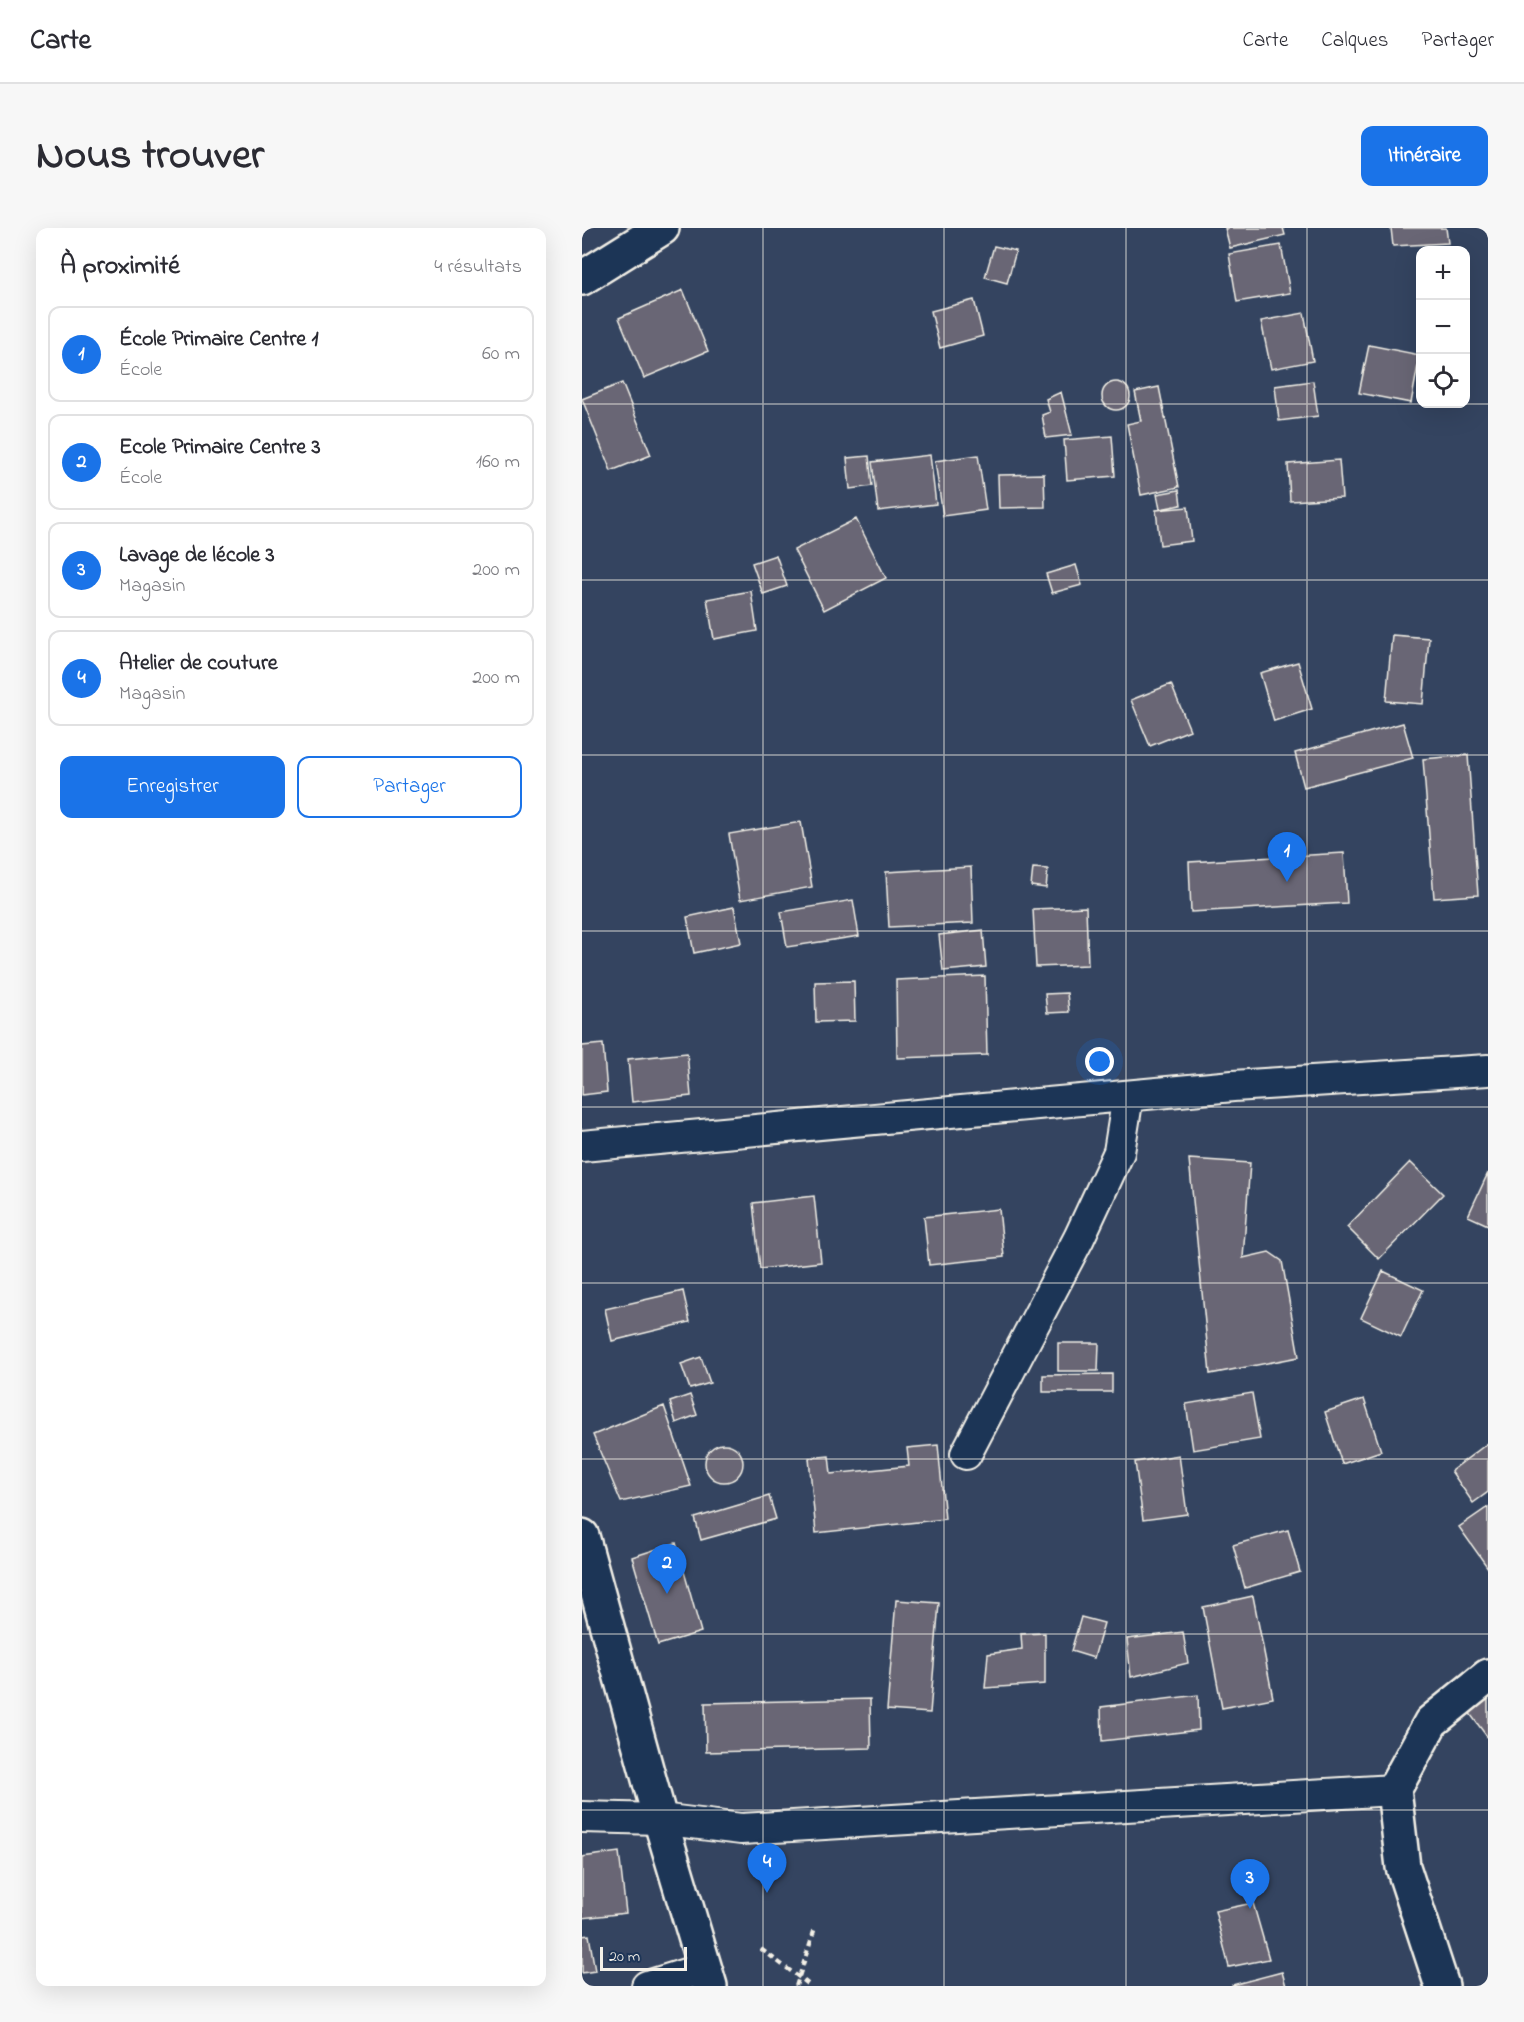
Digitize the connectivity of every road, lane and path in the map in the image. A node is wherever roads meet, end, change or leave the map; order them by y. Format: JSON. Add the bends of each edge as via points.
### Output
{"nodes":[{"id":1,"x":662,"y":228,"type":"edge"},
{"id":2,"x":582,"y":278,"type":"edge"},
{"id":3,"x":1488,"y":1070,"type":"edge"},
{"id":4,"x":1128,"y":1096,"type":"junction"},
{"id":5,"x":582,"y":1146,"type":"edge"},
{"id":6,"x":966,"y":1454,"type":"dead end"},
{"id":7,"x":582,"y":1536,"type":"edge"},
{"id":8,"x":1488,"y":1676,"type":"edge"},
{"id":9,"x":1394,"y":1790,"type":"junction"},
{"id":10,"x":582,"y":1817,"type":"edge"},
{"id":11,"x":660,"y":1819,"type":"junction"},
{"id":12,"x":815,"y":1928,"type":"dead end"},
{"id":13,"x":761,"y":1949,"type":"dead end"},
{"id":14,"x":707,"y":1977,"type":"edge"},
{"id":15,"x":799,"y":1978,"type":"junction"},
{"id":16,"x":647,"y":1986,"type":"edge"},
{"id":17,"x":796,"y":1986,"type":"edge"},
{"id":18,"x":811,"y":1986,"type":"edge"},
{"id":19,"x":1442,"y":1986,"type":"edge"}],
"edges":[{"from":1,"to":2,"type":"street"},
{"from":3,"to":4,"type":"street"},
{"from":4,"to":5,"type":"street"},
{"from":4,"to":6,"type":"street","via":[[1119,1152],[1079,1238]]},
{"from":7,"to":11,"type":"street"},
{"from":8,"to":9,"type":"street","via":[[1431,1722]]},
{"from":9,"to":11,"type":"street","via":[[741,1829]]},
{"from":9,"to":19,"type":"street","via":[[1403,1867]]},
{"from":10,"to":11,"type":"street"},
{"from":11,"to":14,"type":"street"},
{"from":12,"to":15,"type":"path"},
{"from":13,"to":15,"type":"path"},
{"from":14,"to":16,"type":"street"},
{"from":15,"to":17,"type":"path"},
{"from":15,"to":18,"type":"path"}]}
